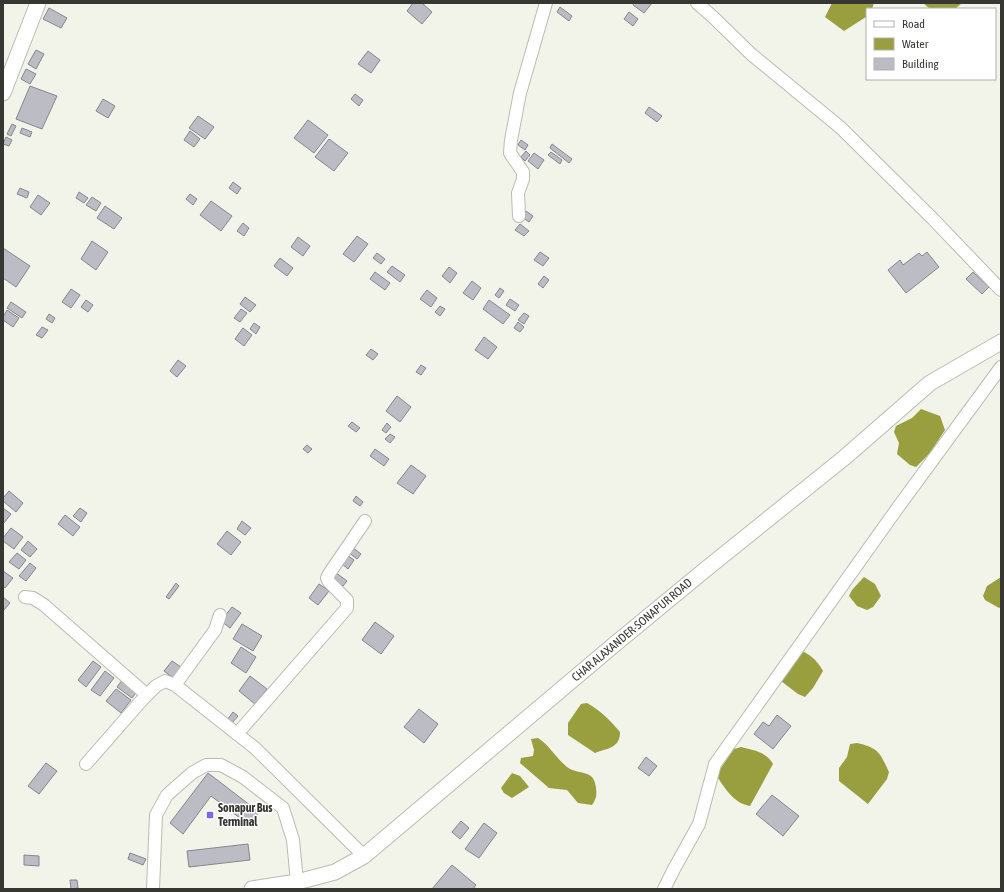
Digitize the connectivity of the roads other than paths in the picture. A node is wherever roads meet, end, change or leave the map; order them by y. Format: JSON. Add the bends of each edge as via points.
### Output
{"nodes":[{"id":1,"x":38,"y":3,"type":"edge"},
{"id":2,"x":546,"y":3,"type":"edge"},
{"id":3,"x":697,"y":3,"type":"edge"},
{"id":4,"x":3,"y":93,"type":"edge"},
{"id":5,"x":519,"y":216,"type":"dead end"},
{"id":6,"x":1001,"y":290,"type":"edge"},
{"id":7,"x":1001,"y":342,"type":"edge"},
{"id":8,"x":1001,"y":367,"type":"edge"},
{"id":9,"x":365,"y":521,"type":"dead end"},
{"id":10,"x":25,"y":597,"type":"dead end"},
{"id":11,"x":220,"y":615,"type":"dead end"},
{"id":12,"x":175,"y":685,"type":"junction"},
{"id":13,"x":147,"y":695,"type":"junction"},
{"id":14,"x":237,"y":734,"type":"junction"},
{"id":15,"x":86,"y":764,"type":"dead end"},
{"id":16,"x":364,"y":856,"type":"junction"},
{"id":17,"x":297,"y":882,"type":"junction"},
{"id":18,"x":153,"y":889,"type":"edge"},
{"id":19,"x":252,"y":889,"type":"edge"},
{"id":20,"x":664,"y":889,"type":"edge"}],
"edges":[{"from":1,"to":4,"type":"main road"},
{"from":2,"to":5,"type":"street","via":[[520,93],[510,140],[510,154],[523,172],[518,193]]},
{"from":3,"to":6,"type":"street","via":[[752,54],[841,128]]},
{"from":7,"to":16,"type":"main road","name":"CHAR ALAXANDER-SONAPUR ROAD","via":[[930,383],[844,458],[706,568]]},
{"from":8,"to":20,"type":"street","via":[[715,764],[699,824]]},
{"from":9,"to":14,"type":"street","via":[[327,578],[347,600],[347,608]]},
{"from":10,"to":13,"type":"street","via":[[33,598],[44,605]]},
{"from":11,"to":12,"type":"street","via":[[215,630]]},
{"from":12,"to":13,"type":"street","via":[[165,681]]},
{"from":12,"to":14,"type":"street"},
{"from":13,"to":15,"type":"street"},
{"from":14,"to":16,"type":"street","via":[[255,748]]},
{"from":16,"to":17,"type":"main road","name":"CHAR ALAXANDER-SONAPUR ROAD","via":[[335,872]]},
{"from":17,"to":18,"type":"street","via":[[293,840],[282,808],[243,777],[221,765],[206,765],[192,773],[168,795],[156,815]]},
{"from":17,"to":19,"type":"main road","name":"CHAR ALAXANDER-SONAPUR ROAD"}]}
